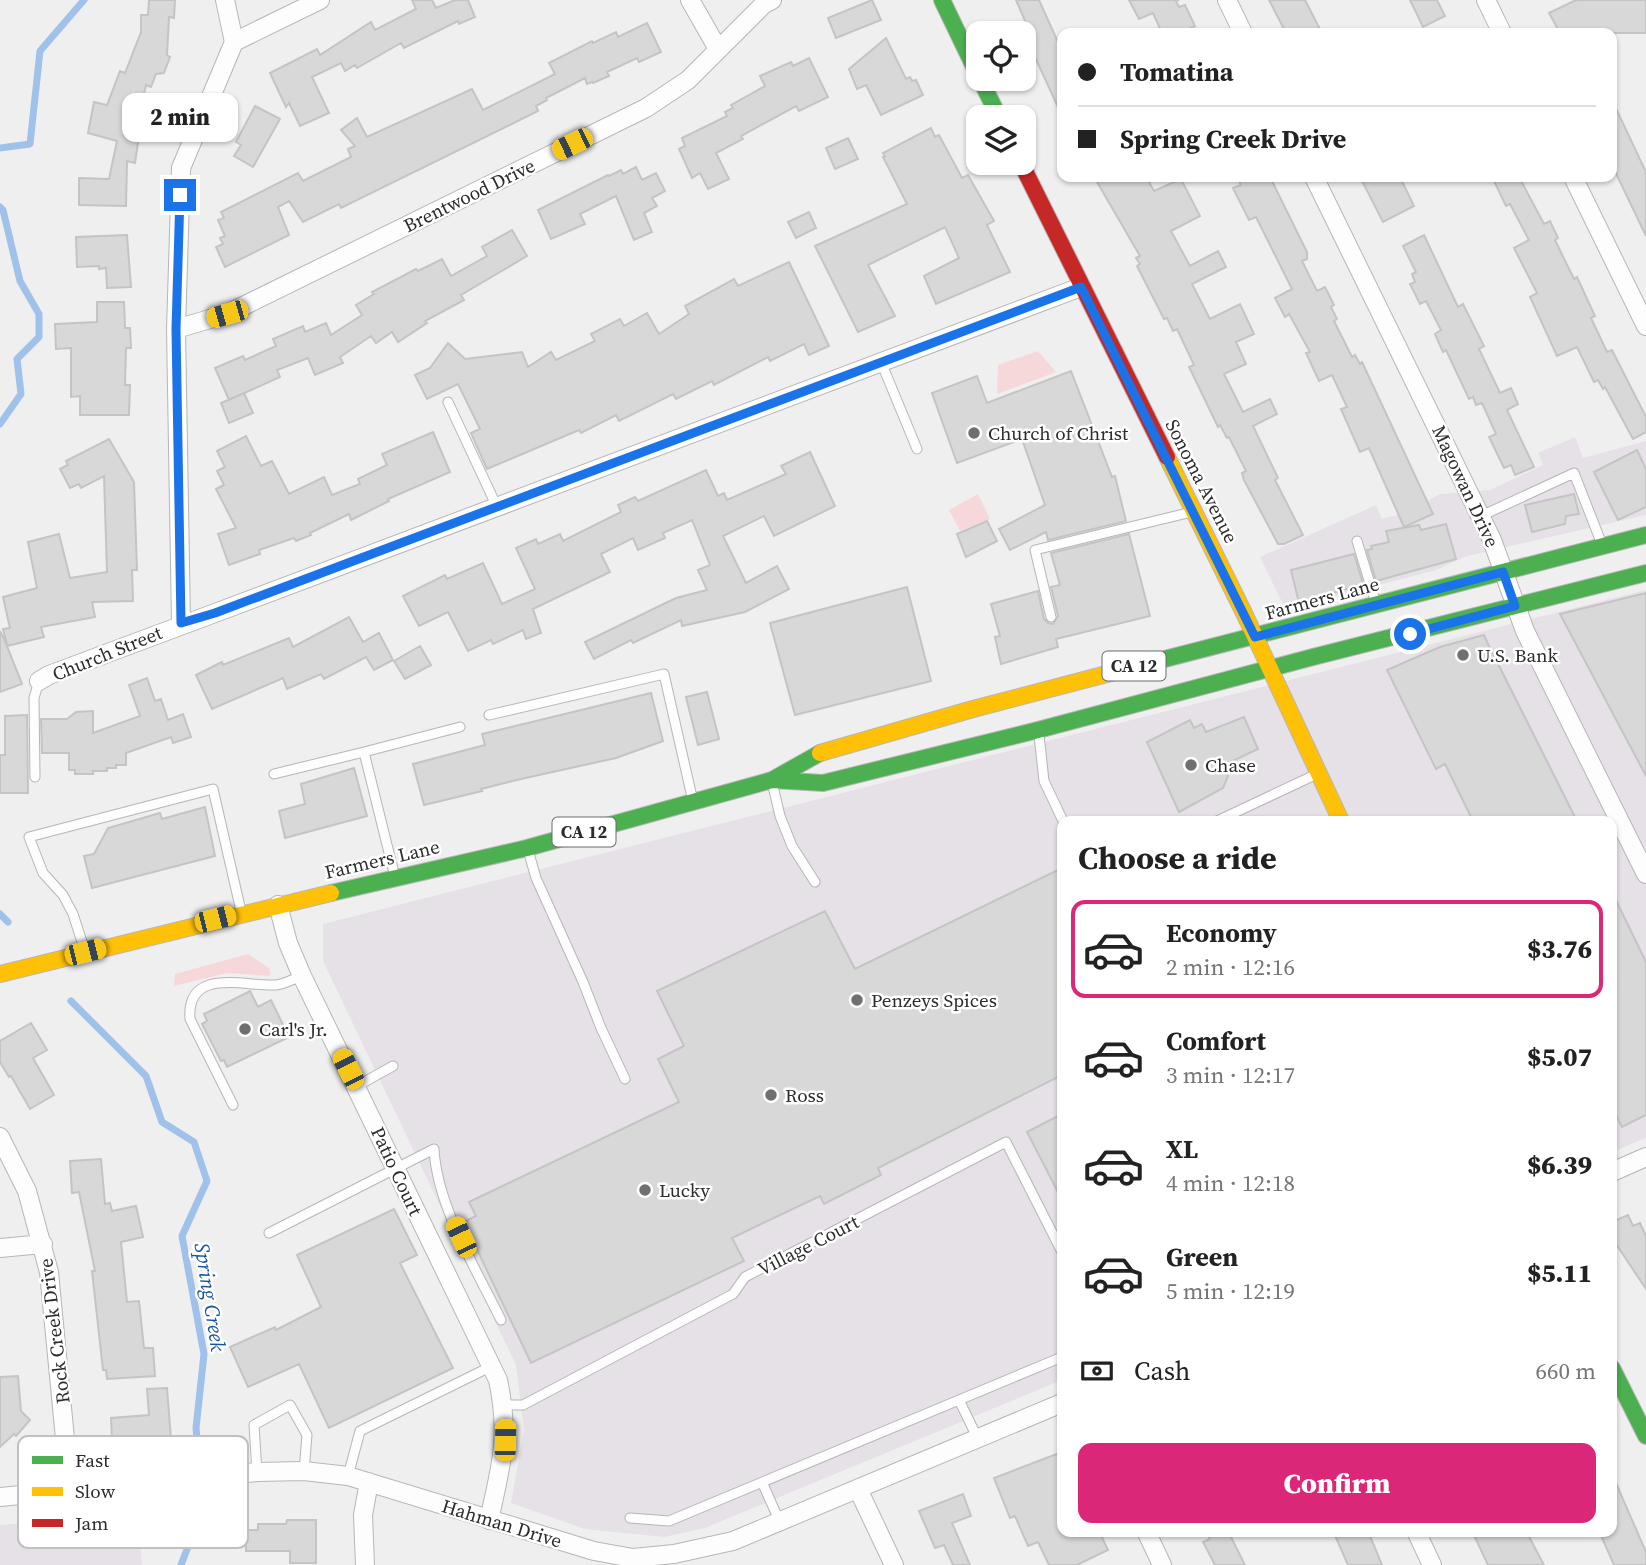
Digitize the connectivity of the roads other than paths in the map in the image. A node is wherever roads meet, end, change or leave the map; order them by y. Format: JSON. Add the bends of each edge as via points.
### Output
{"nodes":[{"id":1,"x":225,"y":0,"type":"edge"},
{"id":2,"x":320,"y":0,"type":"edge"},
{"id":3,"x":690,"y":0,"type":"edge"},
{"id":4,"x":772,"y":0,"type":"edge"},
{"id":5,"x":942,"y":0,"type":"edge"},
{"id":6,"x":1227,"y":0,"type":"edge"},
{"id":7,"x":1486,"y":0,"type":"edge"},
{"id":8,"x":1241,"y":28,"type":"edge"},
{"id":9,"x":1500,"y":28,"type":"edge"},
{"id":10,"x":234,"y":42,"type":"junction"},
{"id":11,"x":718,"y":48,"type":"junction"},
{"id":12,"x":966,"y":50,"type":"edge"},
{"id":13,"x":1027,"y":175,"type":"edge"},
{"id":14,"x":1316,"y":182,"type":"edge"},
{"id":15,"x":1575,"y":182,"type":"edge"},
{"id":16,"x":1081,"y":287,"type":"junction"},
{"id":17,"x":1646,"y":326,"type":"edge"},
{"id":18,"x":176,"y":329,"type":"junction"},
{"id":19,"x":881,"y":362,"type":"junction"},
{"id":20,"x":448,"y":402,"type":"dead end"},
{"id":21,"x":917,"y":449,"type":"dead end"},
{"id":22,"x":497,"y":507,"type":"junction"},
{"id":23,"x":1194,"y":512,"type":"junction"},
{"id":24,"x":1480,"y":516,"type":"junction"},
{"id":25,"x":1646,"y":535,"type":"edge"},
{"id":26,"x":1357,"y":541,"type":"dead end"},
{"id":27,"x":1602,"y":545,"type":"junction"},
{"id":28,"x":1503,"y":572,"type":"junction"},
{"id":29,"x":1646,"y":573,"type":"edge"},
{"id":30,"x":1377,"y":605,"type":"junction"},
{"id":31,"x":1515,"y":606,"type":"junction"},
{"id":32,"x":1051,"y":617,"type":"dead end"},
{"id":33,"x":181,"y":623,"type":"junction"},
{"id":34,"x":1255,"y":637,"type":"junction"},
{"id":35,"x":1269,"y":668,"type":"junction"},
{"id":36,"x":39,"y":681,"type":"joint"},
{"id":37,"x":489,"y":715,"type":"dead end"},
{"id":38,"x":460,"y":727,"type":"dead end"},
{"id":39,"x":1038,"y":730,"type":"junction"},
{"id":40,"x":364,"y":752,"type":"junction"},
{"id":41,"x":274,"y":774,"type":"dead end"},
{"id":42,"x":1318,"y":774,"type":"junction"},
{"id":43,"x":35,"y":777,"type":"dead end"},
{"id":44,"x":772,"y":780,"type":"junction"},
{"id":45,"x":693,"y":802,"type":"junction"},
{"id":46,"x":1061,"y":816,"type":"edge"},
{"id":47,"x":1228,"y":816,"type":"edge"},
{"id":48,"x":1339,"y":816,"type":"edge"},
{"id":49,"x":527,"y":848,"type":"junction"},
{"id":50,"x":1646,"y":874,"type":"edge"},
{"id":51,"x":395,"y":878,"type":"junction"},
{"id":52,"x":816,"y":882,"type":"dead end"},
{"id":53,"x":278,"y":905,"type":"junction"},
{"id":54,"x":241,"y":912,"type":"junction"},
{"id":55,"x":85,"y":952,"type":"junction"},
{"id":56,"x":0,"y":974,"type":"edge"},
{"id":57,"x":302,"y":976,"type":"junction"},
{"id":58,"x":393,"y":1066,"type":"dead end"},
{"id":59,"x":625,"y":1079,"type":"dead end"},
{"id":60,"x":357,"y":1086,"type":"junction"},
{"id":61,"x":233,"y":1105,"type":"dead end"},
{"id":62,"x":0,"y":1137,"type":"edge"},
{"id":63,"x":1646,"y":1157,"type":"edge"},
{"id":64,"x":396,"y":1168,"type":"junction"},
{"id":65,"x":1617,"y":1170,"type":"edge"},
{"id":66,"x":269,"y":1233,"type":"dead end"},
{"id":67,"x":1057,"y":1242,"type":"edge"},
{"id":68,"x":43,"y":1244,"type":"junction"},
{"id":69,"x":0,"y":1248,"type":"edge"},
{"id":70,"x":501,"y":1320,"type":"dead end"},
{"id":71,"x":1057,"y":1359,"type":"edge"},
{"id":72,"x":492,"y":1366,"type":"junction"},
{"id":73,"x":1617,"y":1378,"type":"edge"},
{"id":74,"x":959,"y":1400,"type":"junction"},
{"id":75,"x":503,"y":1405,"type":"junction"},
{"id":76,"x":1057,"y":1405,"type":"edge"},
{"id":77,"x":65,"y":1436,"type":"edge"},
{"id":78,"x":1646,"y":1436,"type":"edge"},
{"id":79,"x":978,"y":1439,"type":"junction"},
{"id":80,"x":304,"y":1471,"type":"junction"},
{"id":81,"x":257,"y":1472,"type":"junction"},
{"id":82,"x":248,"y":1473,"type":"edge"},
{"id":83,"x":348,"y":1476,"type":"junction"},
{"id":84,"x":369,"y":1482,"type":"junction"},
{"id":85,"x":762,"y":1482,"type":"junction"},
{"id":86,"x":858,"y":1489,"type":"junction"},
{"id":87,"x":18,"y":1495,"type":"edge"},
{"id":88,"x":0,"y":1497,"type":"edge"},
{"id":89,"x":630,"y":1518,"type":"dead end"},
{"id":90,"x":489,"y":1520,"type":"junction"},
{"id":91,"x":779,"y":1520,"type":"junction"},
{"id":92,"x":1149,"y":1537,"type":"edge"},
{"id":93,"x":1419,"y":1537,"type":"edge"},
{"id":94,"x":632,"y":1562,"type":"edge"},
{"id":95,"x":366,"y":1565,"type":"edge"},
{"id":96,"x":894,"y":1565,"type":"edge"},
{"id":97,"x":1162,"y":1565,"type":"edge"},
{"id":98,"x":1432,"y":1565,"type":"edge"}],
"edges":[{"from":1,"to":10,"type":"street"},
{"from":2,"to":10,"type":"street"},
{"from":3,"to":11,"type":"street"},
{"from":4,"to":11,"type":"street","name":"Brentwood Drive"},
{"from":5,"to":12,"type":"main road"},
{"from":6,"to":8,"type":"street"},
{"from":7,"to":9,"type":"street"},
{"from":10,"to":18,"type":"street","via":[[181,168]]},
{"from":11,"to":18,"type":"street","name":"Brentwood Drive","via":[[688,80],[646,108],[227,314]]},
{"from":13,"to":16,"type":"main road","name":"Sonoma Avenue"},
{"from":14,"to":24,"type":"street","name":"Magowan Drive"},
{"from":15,"to":17,"type":"street"},
{"from":16,"to":19,"type":"street","name":"Church Street"},
{"from":16,"to":23,"type":"main road","name":"Sonoma Avenue"},
{"from":18,"to":33,"type":"street"},
{"from":19,"to":21,"type":"lane"},
{"from":19,"to":22,"type":"street","name":"Church Street"},
{"from":20,"to":22,"type":"lane"},
{"from":22,"to":33,"type":"street","name":"Church Street"},
{"from":23,"to":32,"type":"lane","via":[[1035,550]]},
{"from":23,"to":34,"type":"main road","name":"Sonoma Avenue"},
{"from":24,"to":27,"type":"lane","via":[[1574,473]]},
{"from":24,"to":28,"type":"street","name":"Magowan Drive"},
{"from":25,"to":27,"type":"main road","name":"Farmers Lane","number":"CA 12"},
{"from":26,"to":30,"type":"lane"},
{"from":27,"to":28,"type":"main road","name":"Farmers Lane","number":"CA 12"},
{"from":28,"to":30,"type":"main road","name":"Farmers Lane","number":"CA 12"},
{"from":28,"to":31,"type":"street","name":"Magowan Drive"},
{"from":29,"to":31,"type":"main road","name":"Farmers Lane","number":"CA 12"},
{"from":30,"to":34,"type":"main road","name":"Farmers Lane","number":"CA 12"},
{"from":31,"to":35,"type":"main road","name":"Farmers Lane","number":"CA 12"},
{"from":31,"to":50,"type":"street","name":"Magowan Drive"},
{"from":33,"to":36,"type":"street","name":"Church Street"},
{"from":34,"to":35,"type":"main road","name":"Sonoma Avenue"},
{"from":34,"to":44,"type":"main road","name":"Farmers Lane","number":"CA 12","via":[[1089,677],[816,754]]},
{"from":35,"to":39,"type":"main road","name":"Farmers Lane","number":"CA 12"},
{"from":35,"to":42,"type":"main road","name":"Sonoma Avenue"},
{"from":36,"to":43,"type":"lane","via":[[34,698]]},
{"from":37,"to":45,"type":"lane","via":[[664,674]]},
{"from":38,"to":40,"type":"lane"},
{"from":39,"to":44,"type":"main road","name":"Farmers Lane","number":"CA 12","via":[[823,783]]},
{"from":39,"to":46,"type":"lane","via":[[1044,781]]},
{"from":40,"to":41,"type":"lane"},
{"from":40,"to":51,"type":"lane"},
{"from":42,"to":47,"type":"lane"},
{"from":42,"to":48,"type":"main road","name":"Sonoma Avenue"},
{"from":44,"to":45,"type":"main road","name":"Farmers Lane","number":"CA 12"},
{"from":44,"to":52,"type":"lane","via":[[792,846]]},
{"from":45,"to":49,"type":"main road","name":"Farmers Lane","number":"CA 12"},
{"from":49,"to":51,"type":"main road","name":"Farmers Lane","number":"CA 12"},
{"from":49,"to":59,"type":"lane"},
{"from":51,"to":53,"type":"main road","name":"Farmers Lane","number":"CA 12"},
{"from":53,"to":54,"type":"main road","name":"Farmers Lane","number":"CA 12"},
{"from":53,"to":57,"type":"street","name":"Patio Court"},
{"from":54,"to":55,"type":"main road","name":"Farmers Lane","number":"CA 12"},
{"from":54,"to":55,"type":"lane","via":[[213,789],[29,837],[43,873],[74,914]]},
{"from":55,"to":56,"type":"main road","name":"Farmers Lane","number":"CA 12"},
{"from":57,"to":60,"type":"street","name":"Patio Court"},
{"from":57,"to":61,"type":"lane","via":[[273,985],[212,984],[193,999],[190,1019]]},
{"from":58,"to":60,"type":"lane"},
{"from":60,"to":64,"type":"street","name":"Patio Court"},
{"from":62,"to":68,"type":"street","name":"Rock Creek Drive","via":[[27,1191]]},
{"from":63,"to":65,"type":"street"},
{"from":64,"to":66,"type":"lane"},
{"from":64,"to":70,"type":"lane","via":[[434,1149],[435,1168],[453,1220]]},
{"from":64,"to":72,"type":"street","name":"Patio Court"},
{"from":67,"to":75,"type":"lane","name":"Village Court","via":[[1006,1142],[745,1277],[733,1294],[685,1321],[523,1405]]},
{"from":68,"to":69,"type":"street"},
{"from":68,"to":77,"type":"street","name":"Rock Creek Drive"},
{"from":71,"to":74,"type":"lane"},
{"from":72,"to":75,"type":"street","name":"Patio Court"},
{"from":72,"to":83,"type":"lane","via":[[360,1431]]},
{"from":73,"to":78,"type":"main road"},
{"from":74,"to":79,"type":"lane"},
{"from":74,"to":85,"type":"lane"},
{"from":75,"to":90,"type":"street","name":"Patio Court","via":[[503,1456]]},
{"from":76,"to":79,"type":"street","name":"Hahman Drive"},
{"from":79,"to":86,"type":"street","name":"Hahman Drive"},
{"from":80,"to":81,"type":"street","name":"Hahman Drive"},
{"from":80,"to":81,"type":"lane","via":[[307,1435],[290,1405],[254,1424]]},
{"from":80,"to":83,"type":"street","name":"Hahman Drive"},
{"from":81,"to":82,"type":"street","name":"Hahman Drive"},
{"from":83,"to":84,"type":"street","name":"Hahman Drive"},
{"from":84,"to":90,"type":"street","name":"Hahman Drive"},
{"from":84,"to":95,"type":"street","via":[[363,1515]]},
{"from":85,"to":89,"type":"lane","via":[[668,1521]]},
{"from":85,"to":91,"type":"lane"},
{"from":86,"to":91,"type":"street","name":"Hahman Drive"},
{"from":86,"to":96,"type":"street"},
{"from":87,"to":88,"type":"street","name":"Hahman Drive"},
{"from":90,"to":94,"type":"street","name":"Hahman Drive"},
{"from":91,"to":94,"type":"street","name":"Hahman Drive","via":[[733,1541]]},
{"from":92,"to":97,"type":"street"},
{"from":93,"to":98,"type":"street"}]}
